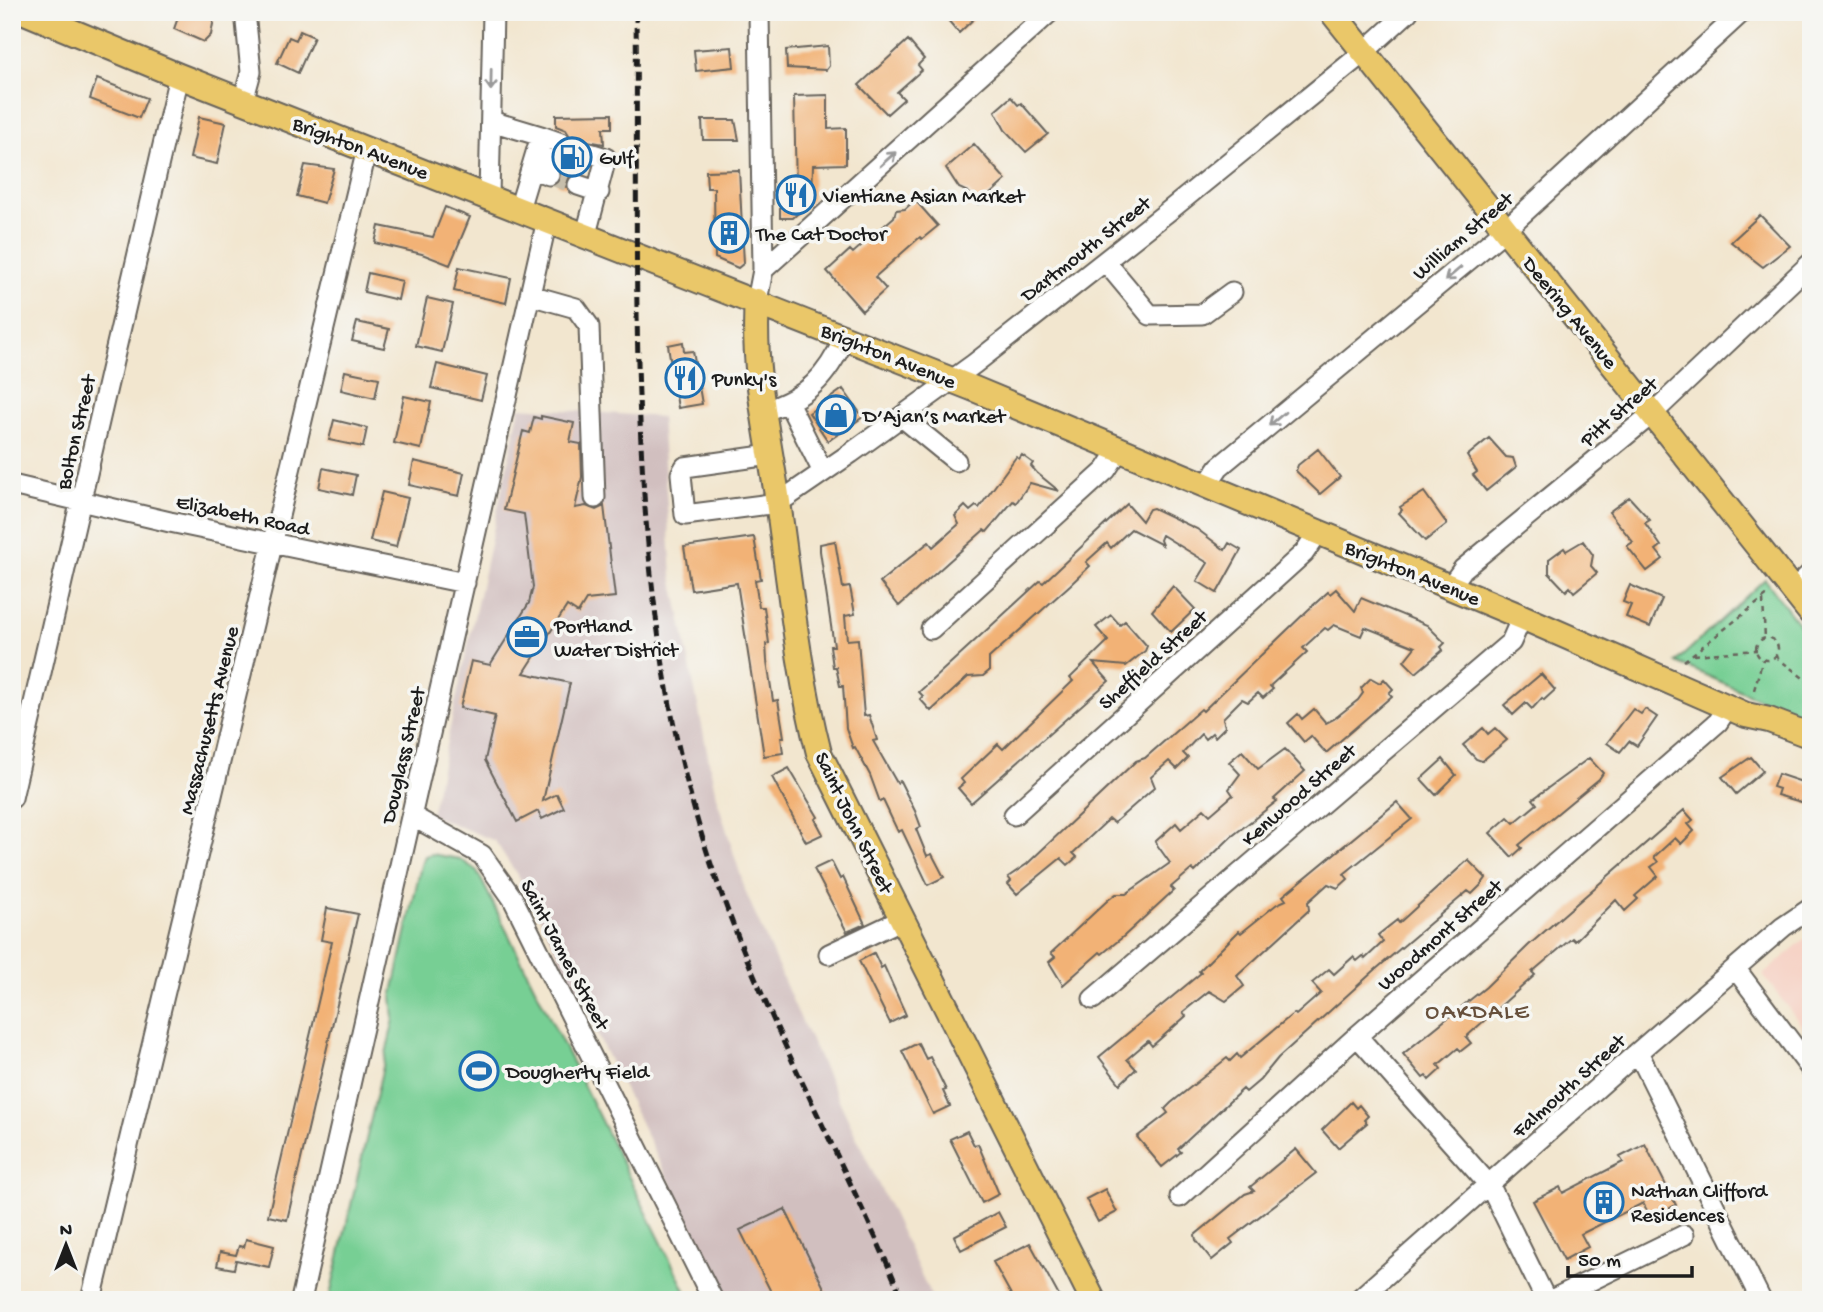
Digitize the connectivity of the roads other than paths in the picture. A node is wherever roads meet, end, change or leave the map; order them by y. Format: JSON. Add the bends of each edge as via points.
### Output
{"nodes":[{"id":1,"x":25,"y":12,"type":"edge"},
{"id":2,"x":245,"y":12,"type":"edge"},
{"id":3,"x":493,"y":12,"type":"edge"},
{"id":4,"x":759,"y":12,"type":"edge"},
{"id":5,"x":1050,"y":12,"type":"edge"},
{"id":6,"x":1332,"y":12,"type":"edge"},
{"id":7,"x":1408,"y":12,"type":"edge"},
{"id":8,"x":1742,"y":12,"type":"edge"},
{"id":9,"x":1363,"y":53,"type":"junction"},
{"id":10,"x":179,"y":76,"type":"junction"},
{"id":11,"x":243,"y":101,"type":"junction"},
{"id":12,"x":491,"y":121,"type":"junction"},
{"id":13,"x":367,"y":149,"type":"junction"},
{"id":14,"x":601,"y":184,"type":"junction"},
{"id":15,"x":489,"y":197,"type":"junction"},
{"id":16,"x":520,"y":209,"type":"junction"},
{"id":17,"x":547,"y":220,"type":"junction"},
{"id":18,"x":1505,"y":230,"type":"junction"},
{"id":19,"x":586,"y":234,"type":"junction"},
{"id":20,"x":1105,"y":261,"type":"junction"},
{"id":21,"x":1811,"y":263,"type":"edge"},
{"id":22,"x":763,"y":270,"type":"junction"},
{"id":23,"x":1232,"y":292,"type":"dead end"},
{"id":24,"x":530,"y":295,"type":"junction"},
{"id":25,"x":757,"y":301,"type":"junction"},
{"id":26,"x":845,"y":337,"type":"junction"},
{"id":27,"x":951,"y":380,"type":"junction"},
{"id":28,"x":788,"y":402,"type":"junction"},
{"id":29,"x":764,"y":411,"type":"junction"},
{"id":30,"x":1653,"y":413,"type":"junction"},
{"id":31,"x":902,"y":417,"type":"junction"},
{"id":32,"x":1119,"y":450,"type":"junction"},
{"id":33,"x":770,"y":454,"type":"junction"},
{"id":34,"x":956,"y":461,"type":"dead end"},
{"id":35,"x":823,"y":472,"type":"junction"},
{"id":36,"x":12,"y":485,"type":"edge"},
{"id":37,"x":1206,"y":486,"type":"junction"},
{"id":38,"x":595,"y":498,"type":"dead end"},
{"id":39,"x":83,"y":500,"type":"junction"},
{"id":40,"x":778,"y":503,"type":"junction"},
{"id":41,"x":1317,"y":534,"type":"junction"},
{"id":42,"x":274,"y":544,"type":"junction"},
{"id":43,"x":1811,"y":573,"type":"edge"},
{"id":44,"x":465,"y":583,"type":"junction"},
{"id":45,"x":1450,"y":587,"type":"junction"},
{"id":46,"x":1780,"y":592,"type":"junction"},
{"id":47,"x":1811,"y":613,"type":"edge"},
{"id":48,"x":1522,"y":617,"type":"junction"},
{"id":49,"x":931,"y":629,"type":"dead end"},
{"id":50,"x":1737,"y":711,"type":"junction"},
{"id":51,"x":1811,"y":736,"type":"edge"},
{"id":52,"x":1811,"y":750,"type":"edge"},
{"id":53,"x":12,"y":798,"type":"edge"},
{"id":54,"x":1014,"y":815,"type":"dead end"},
{"id":55,"x":412,"y":816,"type":"junction"},
{"id":56,"x":1811,"y":908,"type":"edge"},
{"id":57,"x":902,"y":919,"type":"junction"},
{"id":58,"x":829,"y":954,"type":"dead end"},
{"id":59,"x":1735,"y":968,"type":"junction"},
{"id":60,"x":1093,"y":999,"type":"dead end"},
{"id":61,"x":1357,"y":1036,"type":"junction"},
{"id":62,"x":1638,"y":1052,"type":"junction"},
{"id":63,"x":1811,"y":1069,"type":"edge"},
{"id":64,"x":1490,"y":1186,"type":"junction"},
{"id":65,"x":1180,"y":1197,"type":"dead end"},
{"id":66,"x":1684,"y":1235,"type":"dead end"},
{"id":67,"x":91,"y":1300,"type":"edge"},
{"id":68,"x":302,"y":1300,"type":"edge"},
{"id":69,"x":713,"y":1300,"type":"edge"},
{"id":70,"x":1093,"y":1300,"type":"edge"},
{"id":71,"x":1358,"y":1300,"type":"edge"},
{"id":72,"x":1548,"y":1300,"type":"edge"},
{"id":73,"x":1761,"y":1300,"type":"edge"}],
"edges":[{"from":1,"to":10,"type":"main road","name":"Brighton Avenue"},
{"from":2,"to":11,"type":"street","via":[[251,72]]},
{"from":3,"to":12,"type":"street","one_way":true},
{"from":4,"to":22,"type":"street"},
{"from":22,"to":5,"type":"street","one_way":true},
{"from":6,"to":9,"type":"main road","name":"Deering Avenue"},
{"from":7,"to":9,"type":"street","name":"Dartmouth Street"},
{"from":8,"to":18,"type":"street","name":"William Street"},
{"from":9,"to":18,"type":"main road","name":"Deering Avenue"},
{"from":9,"to":20,"type":"street","name":"Dartmouth Street"},
{"from":10,"to":11,"type":"main road","name":"Brighton Avenue"},
{"from":10,"to":39,"type":"street","name":"Bolton Street"},
{"from":11,"to":13,"type":"main road","name":"Brighton Avenue"},
{"from":12,"to":15,"type":"street"},
{"from":12,"to":16,"type":"street","via":[[541,136],[546,161]]},
{"from":13,"to":15,"type":"main road","name":"Brighton Avenue"},
{"from":13,"to":42,"type":"street","name":"Massachusetts Avenue"},
{"from":14,"to":14,"type":"street","via":[[584,169],[606,158]]},
{"from":14,"to":19,"type":"street"},
{"from":15,"to":16,"type":"main road","name":"Brighton Avenue"},
{"from":16,"to":17,"type":"main road","name":"Brighton Avenue"},
{"from":17,"to":19,"type":"main road","name":"Brighton Avenue"},
{"from":17,"to":24,"type":"street","name":"Douglass Street"},
{"from":18,"to":30,"type":"main road","name":"Deering Avenue"},
{"from":18,"to":37,"type":"street","name":"William Street","one_way":true,"via":[[1219,467]]},
{"from":19,"to":25,"type":"main road","name":"Brighton Avenue"},
{"from":20,"to":23,"type":"street","via":[[1150,315],[1202,314]]},
{"from":20,"to":27,"type":"street","name":"Dartmouth Street"},
{"from":21,"to":30,"type":"street","name":"Pitt Street"},
{"from":22,"to":25,"type":"street"},
{"from":24,"to":38,"type":"street","via":[[576,308],[589,326]]},
{"from":24,"to":44,"type":"street","name":"Douglass Street"},
{"from":25,"to":26,"type":"main road","name":"Brighton Avenue"},
{"from":25,"to":29,"type":"main road","name":"Saint John Street","via":[[755,352]]},
{"from":26,"to":27,"type":"main road","name":"Brighton Avenue"},
{"from":26,"to":28,"type":"street","via":[[824,377]]},
{"from":27,"to":31,"type":"street","name":"Dartmouth Street"},
{"from":27,"to":32,"type":"main road","name":"Brighton Avenue"},
{"from":28,"to":29,"type":"street"},
{"from":28,"to":35,"type":"street"},
{"from":29,"to":33,"type":"main road","name":"Saint John Street"},
{"from":30,"to":45,"type":"street","name":"Pitt Street","via":[[1463,569]]},
{"from":30,"to":46,"type":"main road","name":"Deering Avenue"},
{"from":31,"to":34,"type":"street"},
{"from":31,"to":35,"type":"street","name":"Dartmouth Street"},
{"from":32,"to":37,"type":"main road","name":"Brighton Avenue"},
{"from":32,"to":49,"type":"street","via":[[1106,470]]},
{"from":33,"to":40,"type":"main road","name":"Saint John Street"},
{"from":33,"to":40,"type":"street","via":[[685,467],[681,474],[685,515]]},
{"from":35,"to":40,"type":"street","name":"Dartmouth Street"},
{"from":36,"to":39,"type":"street","name":"Elizabeth Road"},
{"from":37,"to":41,"type":"main road","name":"Brighton Avenue"},
{"from":39,"to":42,"type":"street","name":"Elizabeth Road"},
{"from":39,"to":53,"type":"street","name":"Bolton Street"},
{"from":40,"to":57,"type":"main road","name":"Saint John Street","via":[[803,682],[819,753]]},
{"from":41,"to":45,"type":"main road","name":"Brighton Avenue"},
{"from":41,"to":54,"type":"street","name":"Sheffield Street","via":[[1304,553]]},
{"from":42,"to":44,"type":"street","name":"Elizabeth Road"},
{"from":42,"to":67,"type":"street","name":"Massachusetts Avenue"},
{"from":43,"to":46,"type":"street"},
{"from":44,"to":55,"type":"street","name":"Douglass Street"},
{"from":45,"to":48,"type":"main road","name":"Brighton Avenue"},
{"from":46,"to":47,"type":"main road","name":"Deering Avenue"},
{"from":48,"to":50,"type":"main road","name":"Brighton Avenue"},
{"from":48,"to":60,"type":"street","name":"Kenwood Street","via":[[1511,642]]},
{"from":50,"to":51,"type":"main road","name":"Brighton Avenue"},
{"from":50,"to":52,"type":"main road","name":"Brighton Avenue","via":[[1763,730]]},
{"from":50,"to":61,"type":"street","name":"Woodmont Street","via":[[1718,722]]},
{"from":55,"to":68,"type":"street","name":"Douglass Street"},
{"from":55,"to":69,"type":"street","name":"Saint James Street","via":[[482,855],[513,899]]},
{"from":56,"to":59,"type":"street","name":"Falmouth Street"},
{"from":57,"to":58,"type":"street"},
{"from":57,"to":70,"type":"main road","name":"Saint John Street"},
{"from":59,"to":62,"type":"street","name":"Falmouth Street"},
{"from":59,"to":63,"type":"street"},
{"from":61,"to":64,"type":"street"},
{"from":61,"to":65,"type":"street","name":"Woodmont Street"},
{"from":62,"to":64,"type":"street","name":"Falmouth Street"},
{"from":62,"to":73,"type":"street"},
{"from":64,"to":71,"type":"street","name":"Falmouth Street"},
{"from":64,"to":72,"type":"street"},
{"from":66,"to":72,"type":"street"}]}
